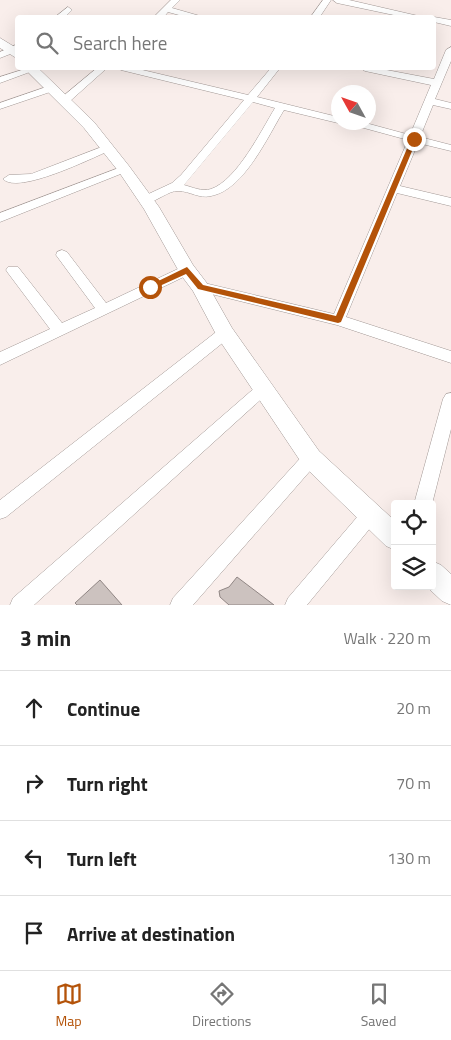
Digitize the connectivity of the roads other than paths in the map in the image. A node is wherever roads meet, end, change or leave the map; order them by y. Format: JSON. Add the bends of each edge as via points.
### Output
{"nodes":[{"id":1,"x":162,"y":0,"type":"edge"},
{"id":2,"x":327,"y":0,"type":"edge"},
{"id":3,"x":337,"y":0,"type":"edge"},
{"id":4,"x":175,"y":1,"type":"edge"},
{"id":5,"x":166,"y":9,"type":"junction"},
{"id":6,"x":68,"y":10,"type":"dead end"},
{"id":7,"x":62,"y":15,"type":"edge"},
{"id":8,"x":160,"y":15,"type":"edge"},
{"id":9,"x":191,"y":15,"type":"edge"},
{"id":10,"x":316,"y":15,"type":"edge"},
{"id":11,"x":409,"y":15,"type":"edge"},
{"id":12,"x":436,"y":20,"type":"edge"},
{"id":13,"x":451,"y":23,"type":"edge"},
{"id":14,"x":0,"y":42,"type":"edge"},
{"id":15,"x":15,"y":50,"type":"edge"},
{"id":16,"x":451,"y":50,"type":"edge"},
{"id":17,"x":15,"y":51,"type":"edge"},
{"id":18,"x":0,"y":55,"type":"edge"},
{"id":19,"x":27,"y":70,"type":"edge"},
{"id":20,"x":34,"y":70,"type":"edge"},
{"id":21,"x":99,"y":70,"type":"edge"},
{"id":22,"x":132,"y":70,"type":"edge"},
{"id":23,"x":274,"y":70,"type":"edge"},
{"id":24,"x":375,"y":70,"type":"edge"},
{"id":25,"x":447,"y":70,"type":"edge"},
{"id":26,"x":0,"y":80,"type":"edge"},
{"id":27,"x":437,"y":83,"type":"junction"},
{"id":28,"x":59,"y":94,"type":"junction"},
{"id":29,"x":251,"y":99,"type":"junction"},
{"id":30,"x":430,"y":102,"type":"junction"},
{"id":31,"x":0,"y":106,"type":"edge"},
{"id":32,"x":281,"y":106,"type":"junction"},
{"id":33,"x":451,"y":106,"type":"edge"},
{"id":34,"x":331,"y":118,"type":"edge"},
{"id":35,"x":376,"y":129,"type":"edge"},
{"id":36,"x":414,"y":139,"type":"junction"},
{"id":37,"x":107,"y":148,"type":"junction"},
{"id":38,"x":451,"y":148,"type":"edge"},
{"id":39,"x":0,"y":167,"type":"edge"},
{"id":40,"x":124,"y":169,"type":"junction"},
{"id":41,"x":4,"y":181,"type":"edge"},
{"id":42,"x":176,"y":186,"type":"junction"},
{"id":43,"x":393,"y":188,"type":"junction"},
{"id":44,"x":146,"y":200,"type":"junction"},
{"id":45,"x":451,"y":202,"type":"edge"},
{"id":46,"x":0,"y":218,"type":"edge"},
{"id":47,"x":62,"y":255,"type":"dead end"},
{"id":48,"x":13,"y":270,"type":"dead end"},
{"id":49,"x":187,"y":270,"type":"junction"},
{"id":50,"x":200,"y":287,"type":"junction"},
{"id":51,"x":103,"y":309,"type":"junction"},
{"id":52,"x":338,"y":320,"type":"junction"},
{"id":53,"x":59,"y":330,"type":"junction"},
{"id":54,"x":225,"y":333,"type":"junction"},
{"id":55,"x":451,"y":356,"type":"edge"},
{"id":56,"x":0,"y":358,"type":"edge"},
{"id":57,"x":264,"y":390,"type":"junction"},
{"id":58,"x":451,"y":399,"type":"edge"},
{"id":59,"x":311,"y":458,"type":"junction"},
{"id":60,"x":423,"y":500,"type":"edge"},
{"id":61,"x":0,"y":511,"type":"edge"},
{"id":62,"x":370,"y":515,"type":"junction"},
{"id":63,"x":391,"y":534,"type":"edge"},
{"id":64,"x":436,"y":578,"type":"edge"},
{"id":65,"x":451,"y":592,"type":"edge"},
{"id":66,"x":20,"y":605,"type":"edge"},
{"id":67,"x":180,"y":605,"type":"edge"},
{"id":68,"x":295,"y":605,"type":"edge"}],
"edges":[{"from":1,"to":4,"type":"street"},
{"from":2,"to":10,"type":"street"},
{"from":3,"to":11,"type":"street"},
{"from":4,"to":5,"type":"street"},
{"from":5,"to":8,"type":"street"},
{"from":5,"to":9,"type":"street"},
{"from":6,"to":7,"type":"street"},
{"from":12,"to":13,"type":"street"},
{"from":14,"to":15,"type":"street"},
{"from":16,"to":25,"type":"street"},
{"from":17,"to":18,"type":"street"},
{"from":19,"to":26,"type":"street"},
{"from":20,"to":28,"type":"street"},
{"from":21,"to":28,"type":"street"},
{"from":22,"to":29,"type":"street"},
{"from":23,"to":29,"type":"street"},
{"from":24,"to":27,"type":"street"},
{"from":25,"to":27,"type":"street"},
{"from":27,"to":30,"type":"street"},
{"from":28,"to":31,"type":"street"},
{"from":28,"to":37,"type":"street","via":[[90,125]]},
{"from":29,"to":32,"type":"street"},
{"from":29,"to":42,"type":"street"},
{"from":30,"to":33,"type":"street"},
{"from":30,"to":36,"type":"street"},
{"from":32,"to":34,"type":"street"},
{"from":32,"to":42,"type":"street","via":[[236,176],[224,187],[201,193]]},
{"from":35,"to":36,"type":"street"},
{"from":36,"to":38,"type":"street"},
{"from":36,"to":43,"type":"street"},
{"from":37,"to":40,"type":"street"},
{"from":37,"to":41,"type":"street","via":[[33,178]]},
{"from":39,"to":41,"type":"street"},
{"from":40,"to":44,"type":"street"},
{"from":40,"to":46,"type":"street"},
{"from":42,"to":44,"type":"street"},
{"from":43,"to":45,"type":"street"},
{"from":43,"to":52,"type":"street"},
{"from":44,"to":49,"type":"street"},
{"from":47,"to":51,"type":"street"},
{"from":48,"to":53,"type":"street"},
{"from":49,"to":50,"type":"street"},
{"from":49,"to":51,"type":"street"},
{"from":50,"to":52,"type":"street"},
{"from":50,"to":54,"type":"street"},
{"from":51,"to":53,"type":"street"},
{"from":52,"to":55,"type":"street"},
{"from":53,"to":56,"type":"street"},
{"from":54,"to":57,"type":"street"},
{"from":54,"to":61,"type":"street"},
{"from":57,"to":59,"type":"street"},
{"from":57,"to":66,"type":"street"},
{"from":58,"to":60,"type":"street"},
{"from":59,"to":62,"type":"street"},
{"from":59,"to":67,"type":"street"},
{"from":62,"to":63,"type":"street"},
{"from":62,"to":68,"type":"street"},
{"from":64,"to":65,"type":"street"}]}
